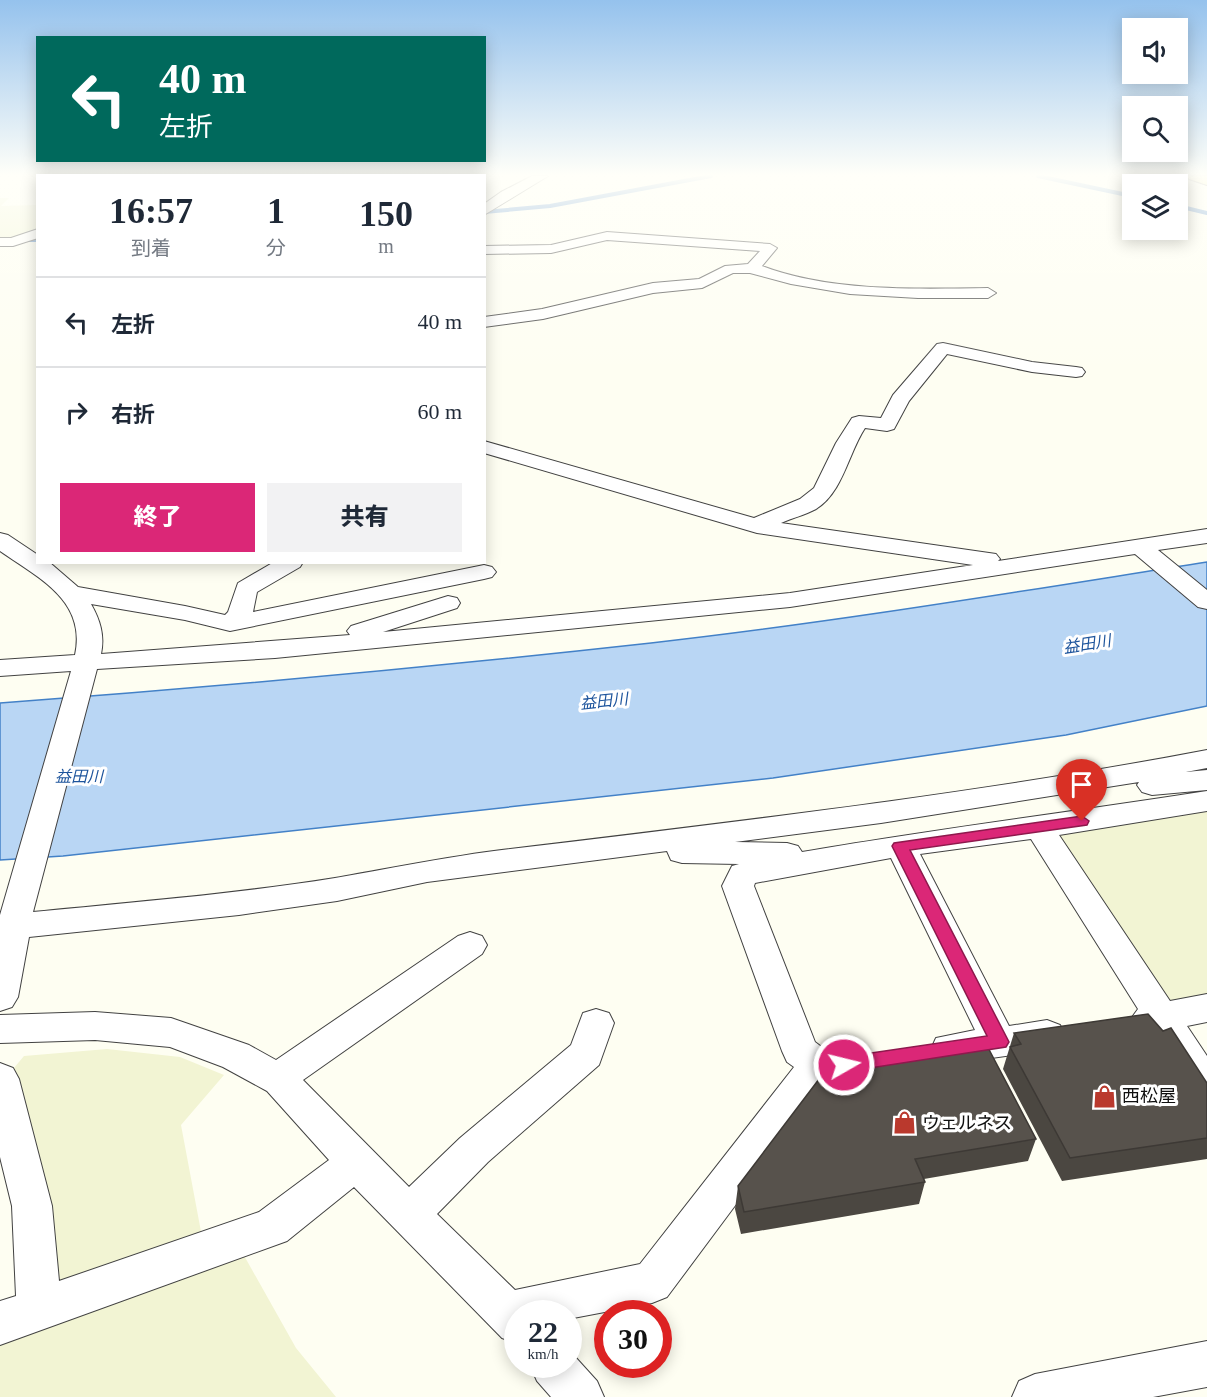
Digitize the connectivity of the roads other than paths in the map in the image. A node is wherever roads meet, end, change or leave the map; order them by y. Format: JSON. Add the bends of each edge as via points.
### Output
{"nodes":[{"id":1,"x":585,"y":241,"type":"edge"},
{"id":2,"x":691,"y":241,"type":"edge"},
{"id":3,"x":486,"y":250,"type":"edge"},
{"id":4,"x":752,"y":268,"type":"junction"},
{"id":5,"x":988,"y":293,"type":"dead end"},
{"id":6,"x":486,"y":322,"type":"edge"},
{"id":7,"x":1076,"y":372,"type":"dead end"},
{"id":8,"x":486,"y":448,"type":"edge"},
{"id":9,"x":757,"y":526,"type":"junction"},
{"id":10,"x":1207,"y":536,"type":"edge"},
{"id":11,"x":36,"y":541,"type":"edge"},
{"id":12,"x":7,"y":545,"type":"edge"},
{"id":13,"x":1142,"y":549,"type":"junction"},
{"id":14,"x":1093,"y":552,"type":"junction"},
{"id":15,"x":288,"y":564,"type":"edge"},
{"id":16,"x":484,"y":572,"type":"dead end"},
{"id":17,"x":73,"y":593,"type":"junction"},
{"id":18,"x":1207,"y":602,"type":"edge"},
{"id":19,"x":448,"y":603,"type":"dead end"},
{"id":20,"x":230,"y":624,"type":"junction"},
{"id":21,"x":312,"y":647,"type":"junction"},
{"id":22,"x":0,"y":668,"type":"edge"},
{"id":23,"x":85,"y":668,"type":"junction"},
{"id":24,"x":1207,"y":759,"type":"edge"},
{"id":25,"x":1133,"y":774,"type":"junction"},
{"id":26,"x":1207,"y":780,"type":"edge"},
{"id":27,"x":1207,"y":801,"type":"edge"},
{"id":28,"x":1039,"y":828,"type":"junction"},
{"id":29,"x":632,"y":844,"type":"junction"},
{"id":30,"x":900,"y":846,"type":"junction"},
{"id":31,"x":808,"y":862,"type":"junction"},
{"id":32,"x":10,"y":922,"type":"edge"},
{"id":33,"x":470,"y":945,"type":"dead end"},
{"id":34,"x":0,"y":997,"type":"edge"},
{"id":35,"x":1207,"y":1008,"type":"edge"},
{"id":36,"x":1163,"y":1018,"type":"junction"},
{"id":37,"x":596,"y":1023,"type":"dead end"},
{"id":38,"x":1116,"y":1025,"type":"edge"},
{"id":39,"x":0,"y":1029,"type":"edge"},
{"id":40,"x":1081,"y":1030,"type":"edge"},
{"id":41,"x":999,"y":1042,"type":"junction"},
{"id":42,"x":922,"y":1053,"type":"edge"},
{"id":43,"x":0,"y":1079,"type":"edge"},
{"id":44,"x":280,"y":1080,"type":"junction"},
{"id":45,"x":1207,"y":1087,"type":"edge"},
{"id":46,"x":357,"y":1162,"type":"junction"},
{"id":47,"x":410,"y":1214,"type":"junction"},
{"id":48,"x":561,"y":1300,"type":"edge"},
{"id":49,"x":39,"y":1309,"type":"junction"},
{"id":50,"x":504,"y":1309,"type":"edge"},
{"id":51,"x":0,"y":1323,"type":"edge"},
{"id":52,"x":1207,"y":1364,"type":"edge"},
{"id":53,"x":565,"y":1378,"type":"edge"},
{"id":54,"x":581,"y":1397,"type":"edge"},
{"id":55,"x":1035,"y":1397,"type":"edge"}],
"edges":[{"from":1,"to":3,"type":"street","via":[[551,249]]},
{"from":2,"to":4,"type":"street","via":[[770,249]]},
{"from":4,"to":5,"type":"street","via":[[840,289],[906,294]]},
{"from":4,"to":6,"type":"street","via":[[730,269],[702,283],[653,288],[543,314]]},
{"from":7,"to":9,"type":"street","via":[[943,348],[900,399],[887,425],[859,422],[835,471],[817,497]]},
{"from":8,"to":9,"type":"street"},
{"from":9,"to":14,"type":"street","via":[[985,560],[1073,550]]},
{"from":10,"to":13,"type":"street"},
{"from":11,"to":12,"type":"street"},
{"from":12,"to":17,"type":"street"},
{"from":13,"to":14,"type":"street"},
{"from":13,"to":18,"type":"street"},
{"from":14,"to":21,"type":"street","via":[[790,600]]},
{"from":15,"to":20,"type":"street","via":[[246,588],[240,614]]},
{"from":16,"to":20,"type":"street"},
{"from":17,"to":20,"type":"street"},
{"from":17,"to":23,"type":"street","via":[[91,636]]},
{"from":19,"to":21,"type":"street"},
{"from":21,"to":23,"type":"street"},
{"from":22,"to":23,"type":"street"},
{"from":23,"to":32,"type":"street"},
{"from":24,"to":25,"type":"street"},
{"from":25,"to":26,"type":"street","via":[[1153,786]]},
{"from":25,"to":29,"type":"street","via":[[881,813]]},
{"from":27,"to":28,"type":"street"},
{"from":28,"to":30,"type":"street"},
{"from":28,"to":36,"type":"street"},
{"from":29,"to":31,"type":"street","via":[[659,852],[786,853]]},
{"from":29,"to":32,"type":"street","via":[[427,871],[239,903]]},
{"from":30,"to":31,"type":"street"},
{"from":30,"to":41,"type":"street"},
{"from":31,"to":48,"type":"street","via":[[743,874],[738,886],[800,1051],[829,1064],[811,1075],[652,1282]]},
{"from":32,"to":34,"type":"street"},
{"from":33,"to":44,"type":"street","via":[[291,1068]]},
{"from":35,"to":36,"type":"street"},
{"from":36,"to":38,"type":"street"},
{"from":36,"to":45,"type":"street"},
{"from":37,"to":47,"type":"street","via":[[586,1054],[474,1150]]},
{"from":39,"to":44,"type":"street","via":[[95,1026],[171,1033],[236,1056]]},
{"from":40,"to":41,"type":"street"},
{"from":41,"to":42,"type":"street"},
{"from":43,"to":49,"type":"street","via":[[32,1206]]},
{"from":44,"to":46,"type":"street"},
{"from":46,"to":47,"type":"street"},
{"from":46,"to":49,"type":"street","via":[[272,1227]]},
{"from":47,"to":50,"type":"street"},
{"from":49,"to":51,"type":"street"},
{"from":52,"to":55,"type":"street"},
{"from":53,"to":54,"type":"street"}]}
